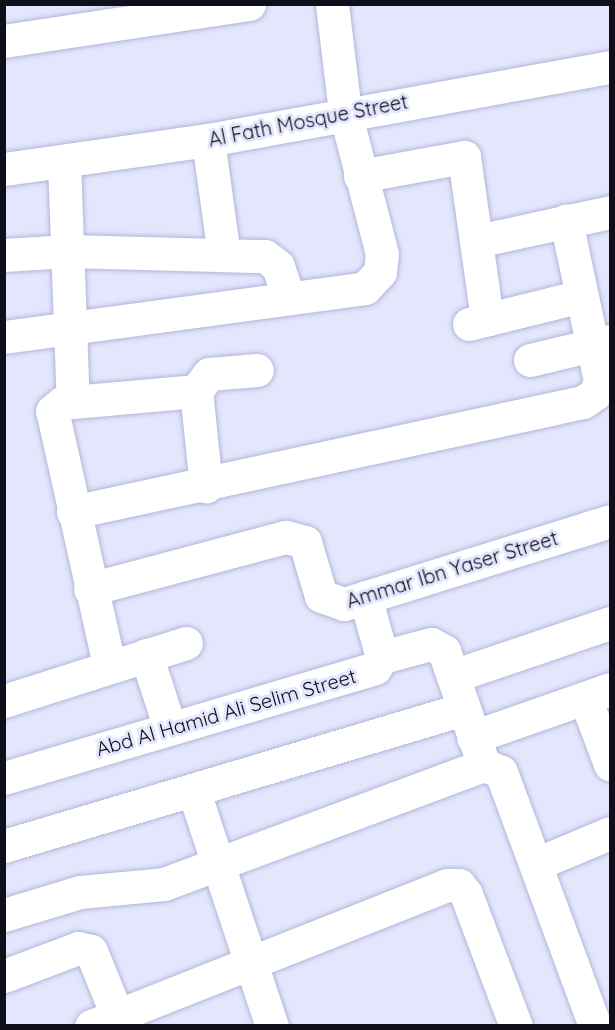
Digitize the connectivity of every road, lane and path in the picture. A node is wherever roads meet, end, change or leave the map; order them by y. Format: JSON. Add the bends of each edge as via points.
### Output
{"nodes":[{"id":1,"x":249,"y":4,"type":"edge"},
{"id":2,"x":332,"y":4,"type":"edge"},
{"id":3,"x":4,"y":41,"type":"edge"},
{"id":4,"x":610,"y":67,"type":"edge"},
{"id":5,"x":345,"y":112,"type":"junction"},
{"id":6,"x":208,"y":140,"type":"junction"},
{"id":7,"x":64,"y":162,"type":"junction"},
{"id":8,"x":4,"y":169,"type":"edge"},
{"id":9,"x":360,"y":176,"type":"junction"},
{"id":10,"x":610,"y":212,"type":"edge"},
{"id":11,"x":566,"y":221,"type":"junction"},
{"id":12,"x":477,"y":241,"type":"junction"},
{"id":13,"x":68,"y":251,"type":"junction"},
{"id":14,"x":4,"y":255,"type":"edge"},
{"id":15,"x":224,"y":255,"type":"junction"},
{"id":16,"x":581,"y":296,"type":"junction"},
{"id":17,"x":288,"y":297,"type":"junction"},
{"id":18,"x":70,"y":329,"type":"junction"},
{"id":19,"x":4,"y":337,"type":"edge"},
{"id":20,"x":601,"y":343,"type":"edge"},
{"id":21,"x":530,"y":360,"type":"dead end"},
{"id":22,"x":257,"y":370,"type":"dead end"},
{"id":23,"x":196,"y":391,"type":"junction"},
{"id":24,"x":73,"y":402,"type":"junction"},
{"id":25,"x":206,"y":486,"type":"junction"},
{"id":26,"x":73,"y":512,"type":"junction"},
{"id":27,"x":610,"y":521,"type":"edge"},
{"id":28,"x":90,"y":589,"type":"junction"},
{"id":29,"x":365,"y":597,"type":"junction"},
{"id":30,"x":610,"y":623,"type":"edge"},
{"id":31,"x":186,"y":643,"type":"dead end"},
{"id":32,"x":146,"y":654,"type":"junction"},
{"id":33,"x":382,"y":657,"type":"junction"},
{"id":34,"x":110,"y":665,"type":"junction"},
{"id":35,"x":453,"y":676,"type":"junction"},
{"id":36,"x":598,"y":694,"type":"edge"},
{"id":37,"x":4,"y":701,"type":"edge"},
{"id":38,"x":170,"y":728,"type":"junction"},
{"id":39,"x":474,"y":737,"type":"junction"},
{"id":40,"x":610,"y":764,"type":"edge"},
{"id":41,"x":4,"y":778,"type":"edge"},
{"id":42,"x":194,"y":792,"type":"junction"},
{"id":43,"x":610,"y":833,"type":"edge"},
{"id":44,"x":4,"y":846,"type":"edge"},
{"id":45,"x":218,"y":863,"type":"junction"},
{"id":46,"x":536,"y":864,"type":"junction"},
{"id":47,"x":4,"y":915,"type":"edge"},
{"id":48,"x":251,"y":962,"type":"junction"},
{"id":49,"x":4,"y":976,"type":"edge"},
{"id":50,"x":104,"y":1020,"type":"edge"},
{"id":51,"x":272,"y":1026,"type":"edge"},
{"id":52,"x":516,"y":1026,"type":"edge"},
{"id":53,"x":595,"y":1026,"type":"edge"}],
"edges":[{"from":1,"to":3,"type":"street"},
{"from":2,"to":5,"type":"street"},
{"from":4,"to":5,"type":"street","name":"Al Fath Mosque Street"},
{"from":5,"to":6,"type":"street","name":"Al Fath Mosque Street"},
{"from":5,"to":9,"type":"street"},
{"from":6,"to":7,"type":"street","name":"Al Fath Mosque Street"},
{"from":6,"to":15,"type":"street"},
{"from":7,"to":8,"type":"street","name":"Al Fath Mosque Street"},
{"from":7,"to":13,"type":"street"},
{"from":9,"to":12,"type":"street","via":[[464,157]]},
{"from":9,"to":17,"type":"street","via":[[382,254],[380,272],[365,288]]},
{"from":10,"to":11,"type":"street"},
{"from":11,"to":12,"type":"street"},
{"from":11,"to":16,"type":"street"},
{"from":12,"to":16,"type":"street","via":[[478,321]]},
{"from":13,"to":14,"type":"street"},
{"from":13,"to":15,"type":"street"},
{"from":13,"to":18,"type":"street"},
{"from":15,"to":17,"type":"street","via":[[274,259]]},
{"from":16,"to":20,"type":"street"},
{"from":17,"to":18,"type":"street"},
{"from":18,"to":19,"type":"street"},
{"from":18,"to":24,"type":"street"},
{"from":20,"to":21,"type":"street"},
{"from":20,"to":25,"type":"street","via":[[600,381],[596,394],[583,402]]},
{"from":22,"to":23,"type":"street","via":[[209,374]]},
{"from":23,"to":24,"type":"street"},
{"from":23,"to":25,"type":"street"},
{"from":24,"to":26,"type":"street","via":[[52,411]]},
{"from":25,"to":26,"type":"street"},
{"from":26,"to":28,"type":"street"},
{"from":27,"to":29,"type":"street","name":"Ammar Ibn Yaser Street"},
{"from":28,"to":29,"type":"street","name":"Ammar Ibn Yaser Street","via":[[286,537],[305,542],[321,596],[332,603]]},
{"from":28,"to":34,"type":"street"},
{"from":29,"to":33,"type":"street"},
{"from":30,"to":35,"type":"street"},
{"from":31,"to":32,"type":"street"},
{"from":32,"to":34,"type":"street"},
{"from":32,"to":38,"type":"street"},
{"from":33,"to":35,"type":"street","via":[[439,646]]},
{"from":33,"to":38,"type":"street","name":"Abd Al Hamid Ali Selim Street","via":[[375,668]]},
{"from":34,"to":37,"type":"street"},
{"from":35,"to":39,"type":"street"},
{"from":36,"to":39,"type":"street"},
{"from":36,"to":40,"type":"street"},
{"from":38,"to":41,"type":"street","name":"Abd Al Hamid Ali Selim Street"},
{"from":39,"to":42,"type":"street"},
{"from":39,"to":45,"type":"street"},
{"from":39,"to":46,"type":"street","via":[[501,772]]},
{"from":42,"to":44,"type":"street"},
{"from":42,"to":45,"type":"street"},
{"from":43,"to":46,"type":"street"},
{"from":45,"to":47,"type":"street","via":[[164,884],[80,892]]},
{"from":45,"to":48,"type":"street"},
{"from":46,"to":53,"type":"street"},
{"from":48,"to":50,"type":"street"},
{"from":48,"to":51,"type":"street"},
{"from":48,"to":52,"type":"street","via":[[459,885]]},
{"from":49,"to":50,"type":"street","via":[[78,948],[91,951]]}]}
